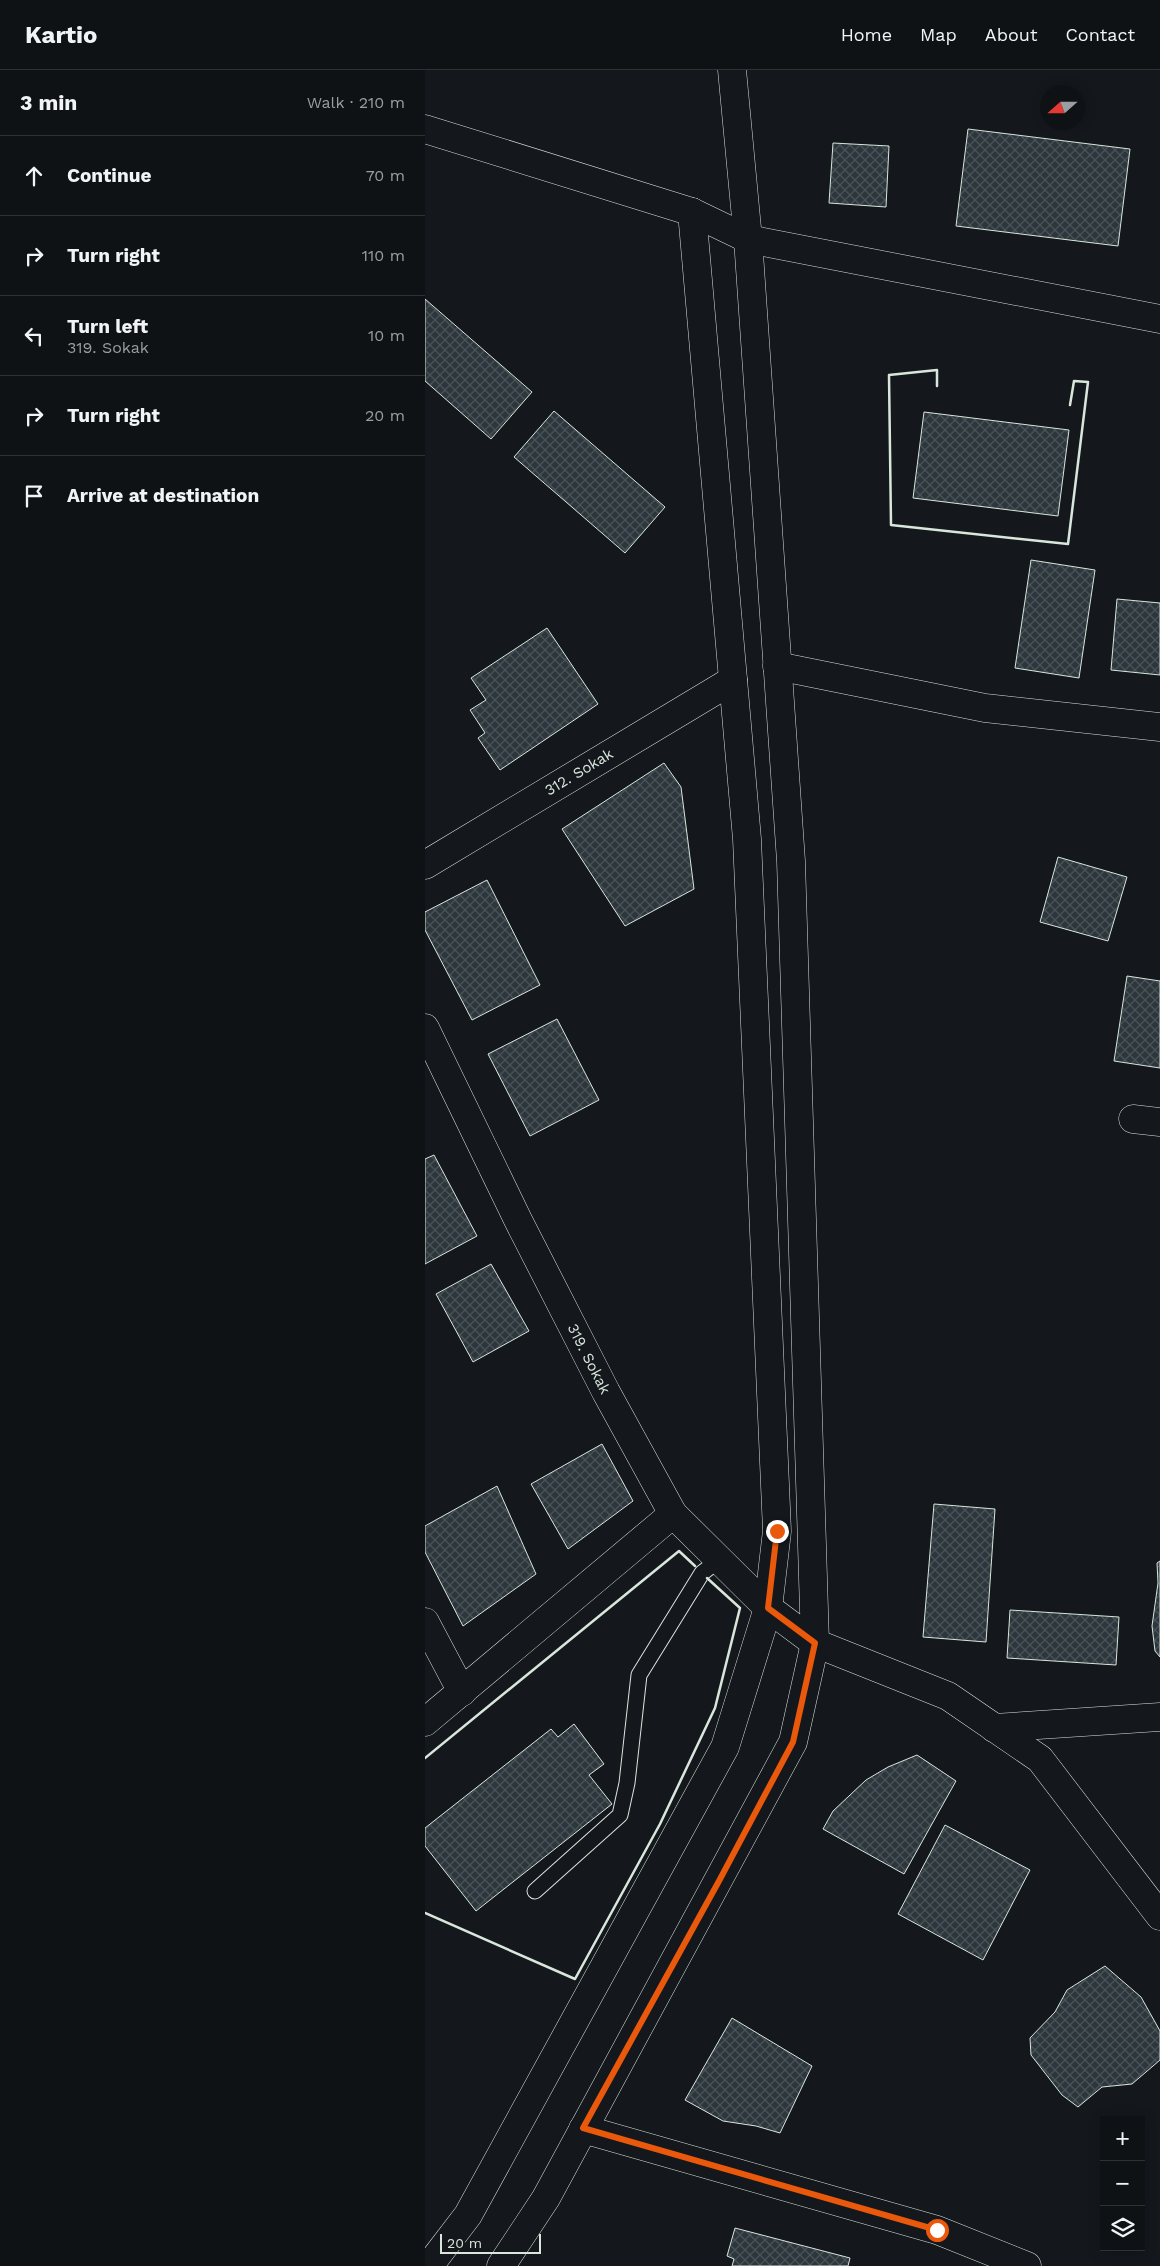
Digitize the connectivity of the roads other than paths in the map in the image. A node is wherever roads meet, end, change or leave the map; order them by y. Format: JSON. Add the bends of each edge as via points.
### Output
{"nodes":[{"id":1,"x":732,"y":70,"type":"edge"},
{"id":2,"x":425,"y":129,"type":"edge"},
{"id":3,"x":692,"y":212,"type":"junction"},
{"id":4,"x":748,"y":239,"type":"junction"},
{"id":5,"x":1160,"y":319,"type":"edge"},
{"id":6,"x":777,"y":666,"type":"junction"},
{"id":7,"x":733,"y":680,"type":"junction"},
{"id":8,"x":1160,"y":728,"type":"edge"},
{"id":9,"x":425,"y":865,"type":"edge"},
{"id":10,"x":425,"y":1028,"type":"edge"},
{"id":11,"x":1133,"y":1118,"type":"dead end"},
{"id":12,"x":1160,"y":1122,"type":"edge"},
{"id":13,"x":673,"y":1514,"type":"junction"},
{"id":14,"x":720,"y":1559,"type":"junction"},
{"id":15,"x":768,"y":1608,"type":"junction"},
{"id":16,"x":425,"y":1622,"type":"edge"},
{"id":17,"x":815,"y":1643,"type":"junction"},
{"id":18,"x":462,"y":1692,"type":"junction"},
{"id":19,"x":1160,"y":1717,"type":"edge"},
{"id":20,"x":425,"y":1722,"type":"edge"},
{"id":21,"x":994,"y":1728,"type":"junction"},
{"id":22,"x":535,"y":1891,"type":"dead end"},
{"id":23,"x":1160,"y":1916,"type":"edge"},
{"id":24,"x":583,"y":2128,"type":"junction"},
{"id":25,"x":429,"y":2266,"type":"edge"},
{"id":26,"x":501,"y":2266,"type":"edge"},
{"id":27,"x":1027,"y":2266,"type":"edge"}],
"edges":[{"from":1,"to":4,"type":"street"},
{"from":2,"to":3,"type":"street"},
{"from":3,"to":4,"type":"street"},
{"from":3,"to":7,"type":"street"},
{"from":4,"to":5,"type":"street"},
{"from":4,"to":6,"type":"street"},
{"from":6,"to":8,"type":"street","via":[[985,708]]},
{"from":6,"to":17,"type":"street","via":[[791,861]]},
{"from":7,"to":9,"type":"street","name":"312. Sokak"},
{"from":7,"to":15,"type":"street","via":[[747,839],[777,1531]]},
{"from":10,"to":13,"type":"street","name":"319. Sokak","via":[[518,1220]]},
{"from":11,"to":12,"type":"street"},
{"from":13,"to":14,"type":"street","name":"319. Sokak"},
{"from":13,"to":18,"type":"street"},
{"from":14,"to":15,"type":"street","name":"319. Sokak"},
{"from":14,"to":22,"type":"lane","via":[[702,1573],[639,1675],[627,1783],[620,1815]]},
{"from":15,"to":17,"type":"street","name":"319. Sokak"},
{"from":15,"to":25,"type":"street","via":[[725,1747],[468,2215]]},
{"from":16,"to":18,"type":"street"},
{"from":17,"to":21,"type":"street","name":"319. Sokak","via":[[948,1696]]},
{"from":17,"to":24,"type":"street","via":[[793,1742]]},
{"from":18,"to":20,"type":"street"},
{"from":19,"to":21,"type":"street"},
{"from":21,"to":23,"type":"street","name":"319. Sokak","via":[[1040,1759]]},
{"from":24,"to":26,"type":"street","via":[[546,2198]]},
{"from":24,"to":27,"type":"street","via":[[937,2230]]}]}
